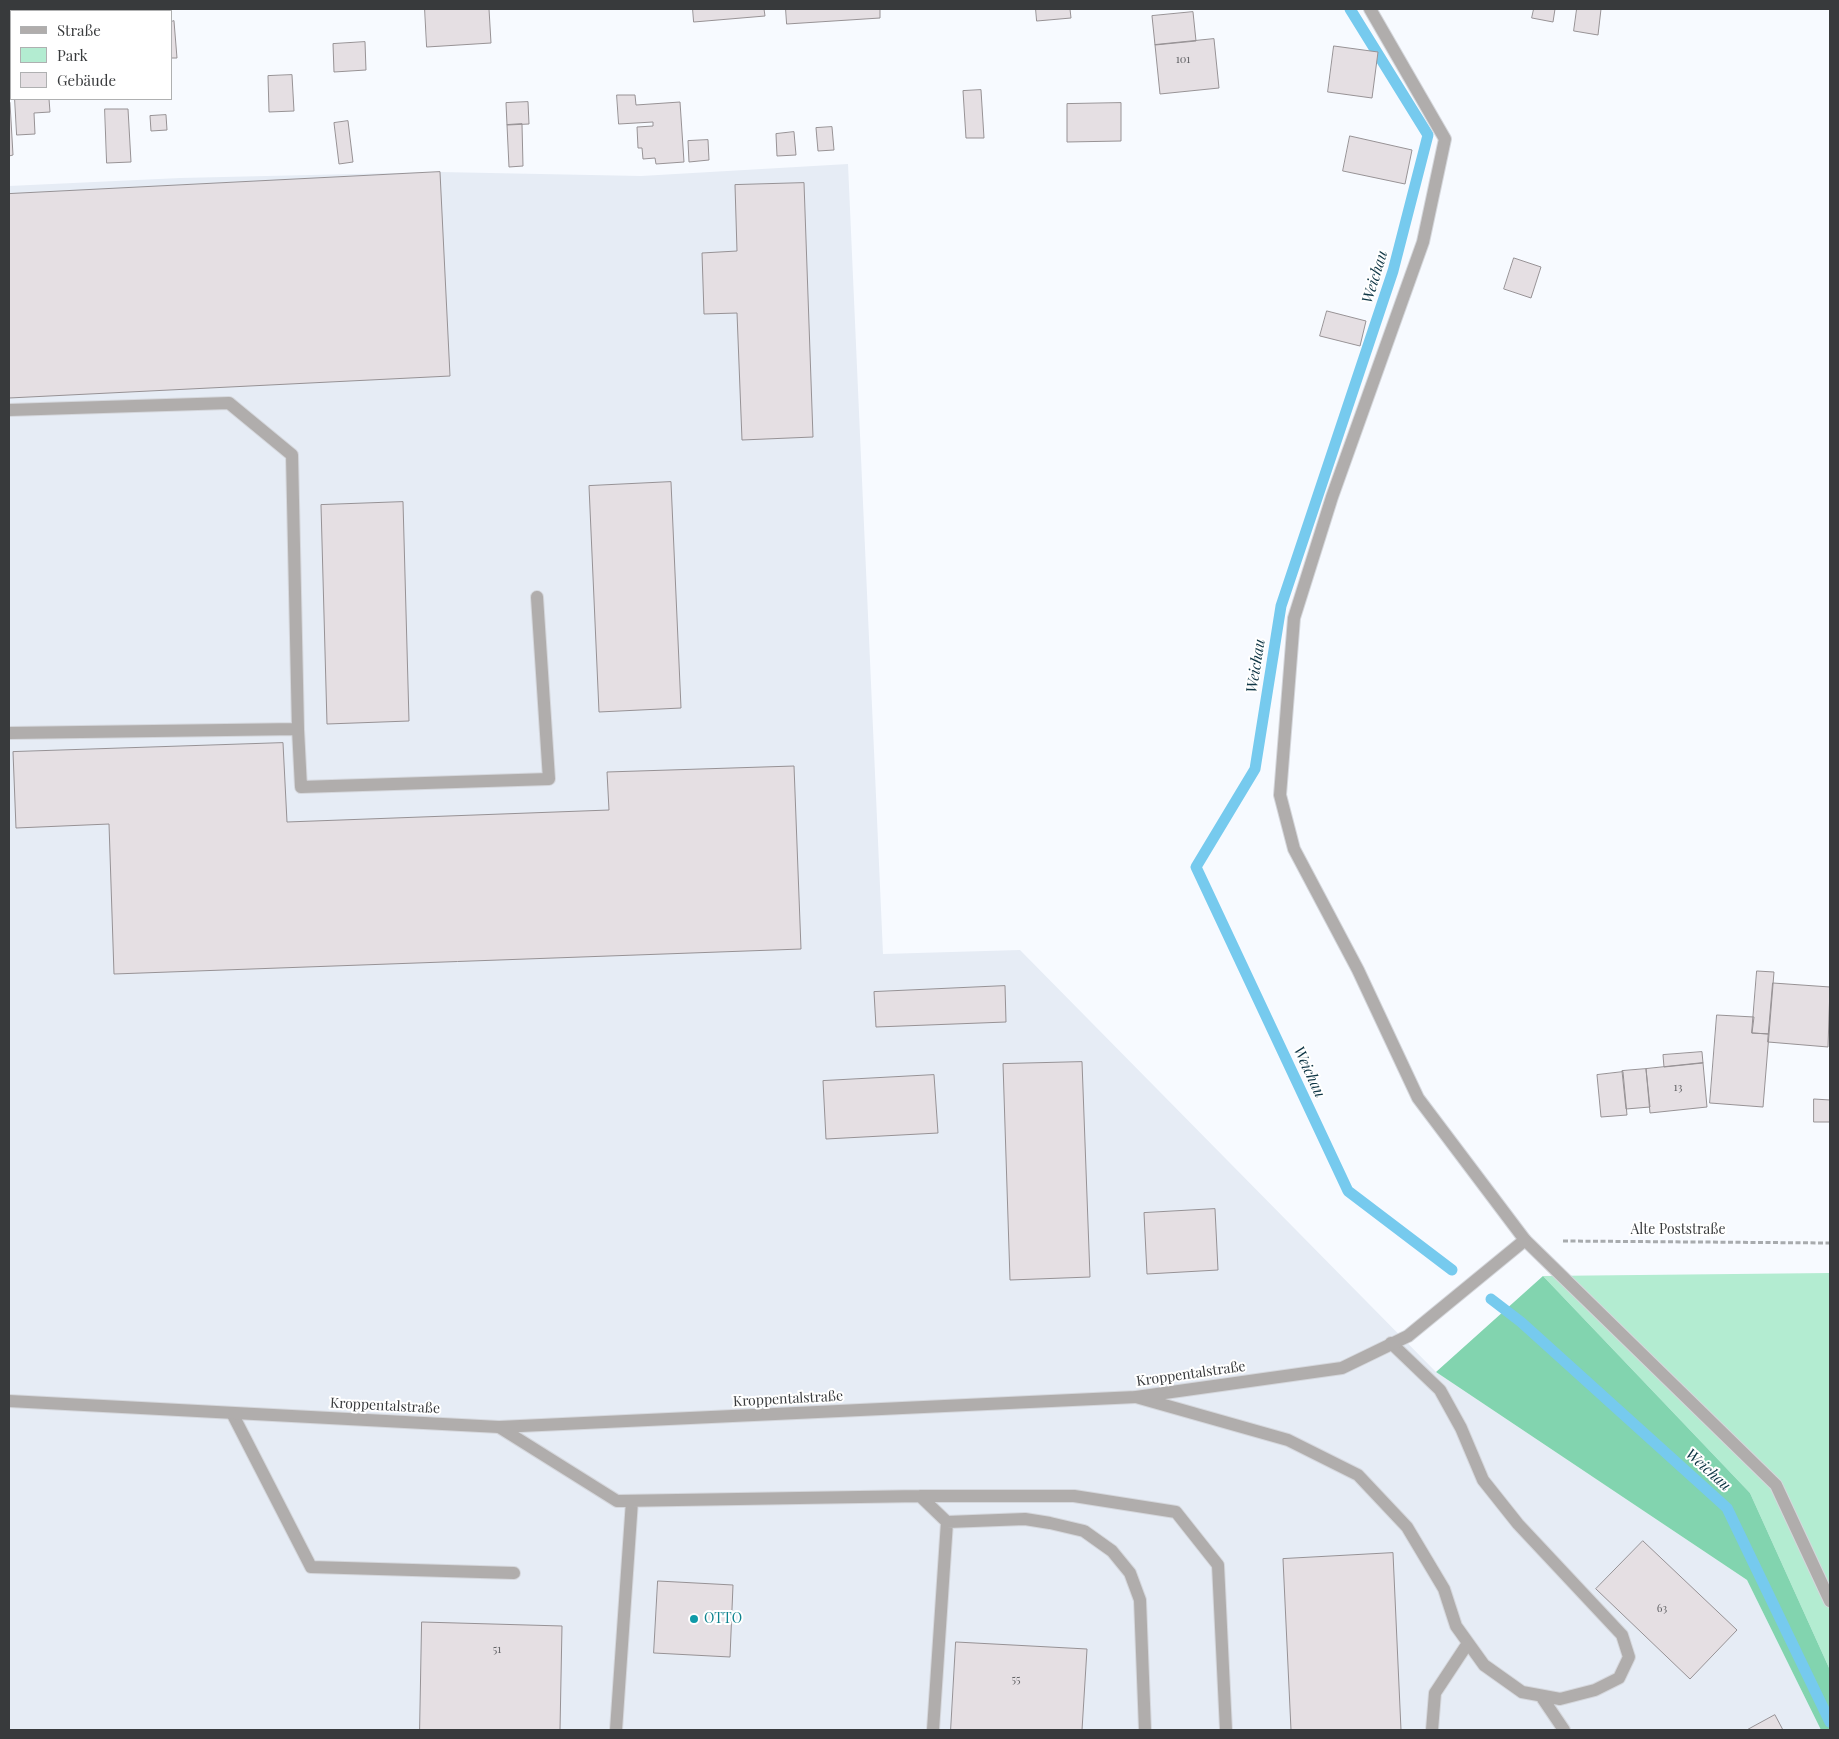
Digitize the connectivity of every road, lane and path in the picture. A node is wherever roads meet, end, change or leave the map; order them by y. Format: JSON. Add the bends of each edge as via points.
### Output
{"nodes":[{"id":1,"x":1370,"y":9,"type":"edge"},
{"id":2,"x":9,"y":410,"type":"edge"},
{"id":3,"x":537,"y":597,"type":"dead end"},
{"id":4,"x":298,"y":729,"type":"junction"},
{"id":5,"x":9,"y":733,"type":"edge"},
{"id":6,"x":1525,"y":1240,"type":"junction"},
{"id":7,"x":1830,"y":1243,"type":"edge"},
{"id":8,"x":1391,"y":1343,"type":"junction"},
{"id":9,"x":1136,"y":1397,"type":"junction"},
{"id":10,"x":9,"y":1401,"type":"edge"},
{"id":11,"x":232,"y":1413,"type":"junction"},
{"id":12,"x":499,"y":1427,"type":"junction"},
{"id":13,"x":920,"y":1496,"type":"junction"},
{"id":14,"x":632,"y":1501,"type":"junction"},
{"id":15,"x":947,"y":1522,"type":"junction"},
{"id":16,"x":514,"y":1573,"type":"dead end"},
{"id":17,"x":1830,"y":1601,"type":"edge"},
{"id":18,"x":1468,"y":1643,"type":"junction"},
{"id":19,"x":1541,"y":1696,"type":"junction"},
{"id":20,"x":616,"y":1730,"type":"edge"},
{"id":21,"x":933,"y":1730,"type":"edge"},
{"id":22,"x":1145,"y":1730,"type":"edge"},
{"id":23,"x":1226,"y":1730,"type":"edge"},
{"id":24,"x":1432,"y":1730,"type":"edge"},
{"id":25,"x":1564,"y":1730,"type":"edge"}],
"edges":[{"from":1,"to":6,"type":"street","via":[[1444,139],[1423,242],[1332,497],[1294,618],[1280,795],[1294,849],[1358,970],[1418,1098]]},
{"from":2,"to":4,"type":"street","via":[[229,403],[292,455]]},
{"from":3,"to":4,"type":"street","via":[[549,779],[301,787]]},
{"from":4,"to":5,"type":"street"},
{"from":6,"to":7,"type":"path","name":"Alte Poststraße"},
{"from":6,"to":8,"type":"street","name":"Kroppentalstraße","via":[[1408,1336]]},
{"from":6,"to":17,"type":"street","via":[[1776,1485]]},
{"from":8,"to":9,"type":"street","name":"Kroppentalstraße","via":[[1342,1368]]},
{"from":8,"to":19,"type":"street","via":[[1440,1390],[1461,1428],[1483,1480],[1518,1524],[1622,1635],[1629,1657],[1619,1678],[1595,1690],[1560,1699]]},
{"from":9,"to":12,"type":"street","name":"Kroppentalstraße"},
{"from":9,"to":18,"type":"street","via":[[1288,1440],[1358,1475],[1407,1527],[1444,1589],[1456,1626]]},
{"from":10,"to":11,"type":"street","name":"Kroppentalstraße"},
{"from":11,"to":12,"type":"street","name":"Kroppentalstraße"},
{"from":11,"to":16,"type":"street","via":[[311,1567]]},
{"from":12,"to":14,"type":"street","via":[[617,1501]]},
{"from":13,"to":14,"type":"street"},
{"from":13,"to":15,"type":"street"},
{"from":13,"to":23,"type":"street","via":[[1074,1496],[1176,1512],[1218,1565]]},
{"from":14,"to":20,"type":"street"},
{"from":15,"to":21,"type":"street"},
{"from":15,"to":22,"type":"street","via":[[1025,1519],[1050,1523],[1084,1531],[1112,1551],[1130,1573],[1140,1600]]},
{"from":18,"to":19,"type":"street","via":[[1484,1665],[1522,1692]]},
{"from":18,"to":24,"type":"street","via":[[1435,1693]]},
{"from":19,"to":25,"type":"street"}]}
